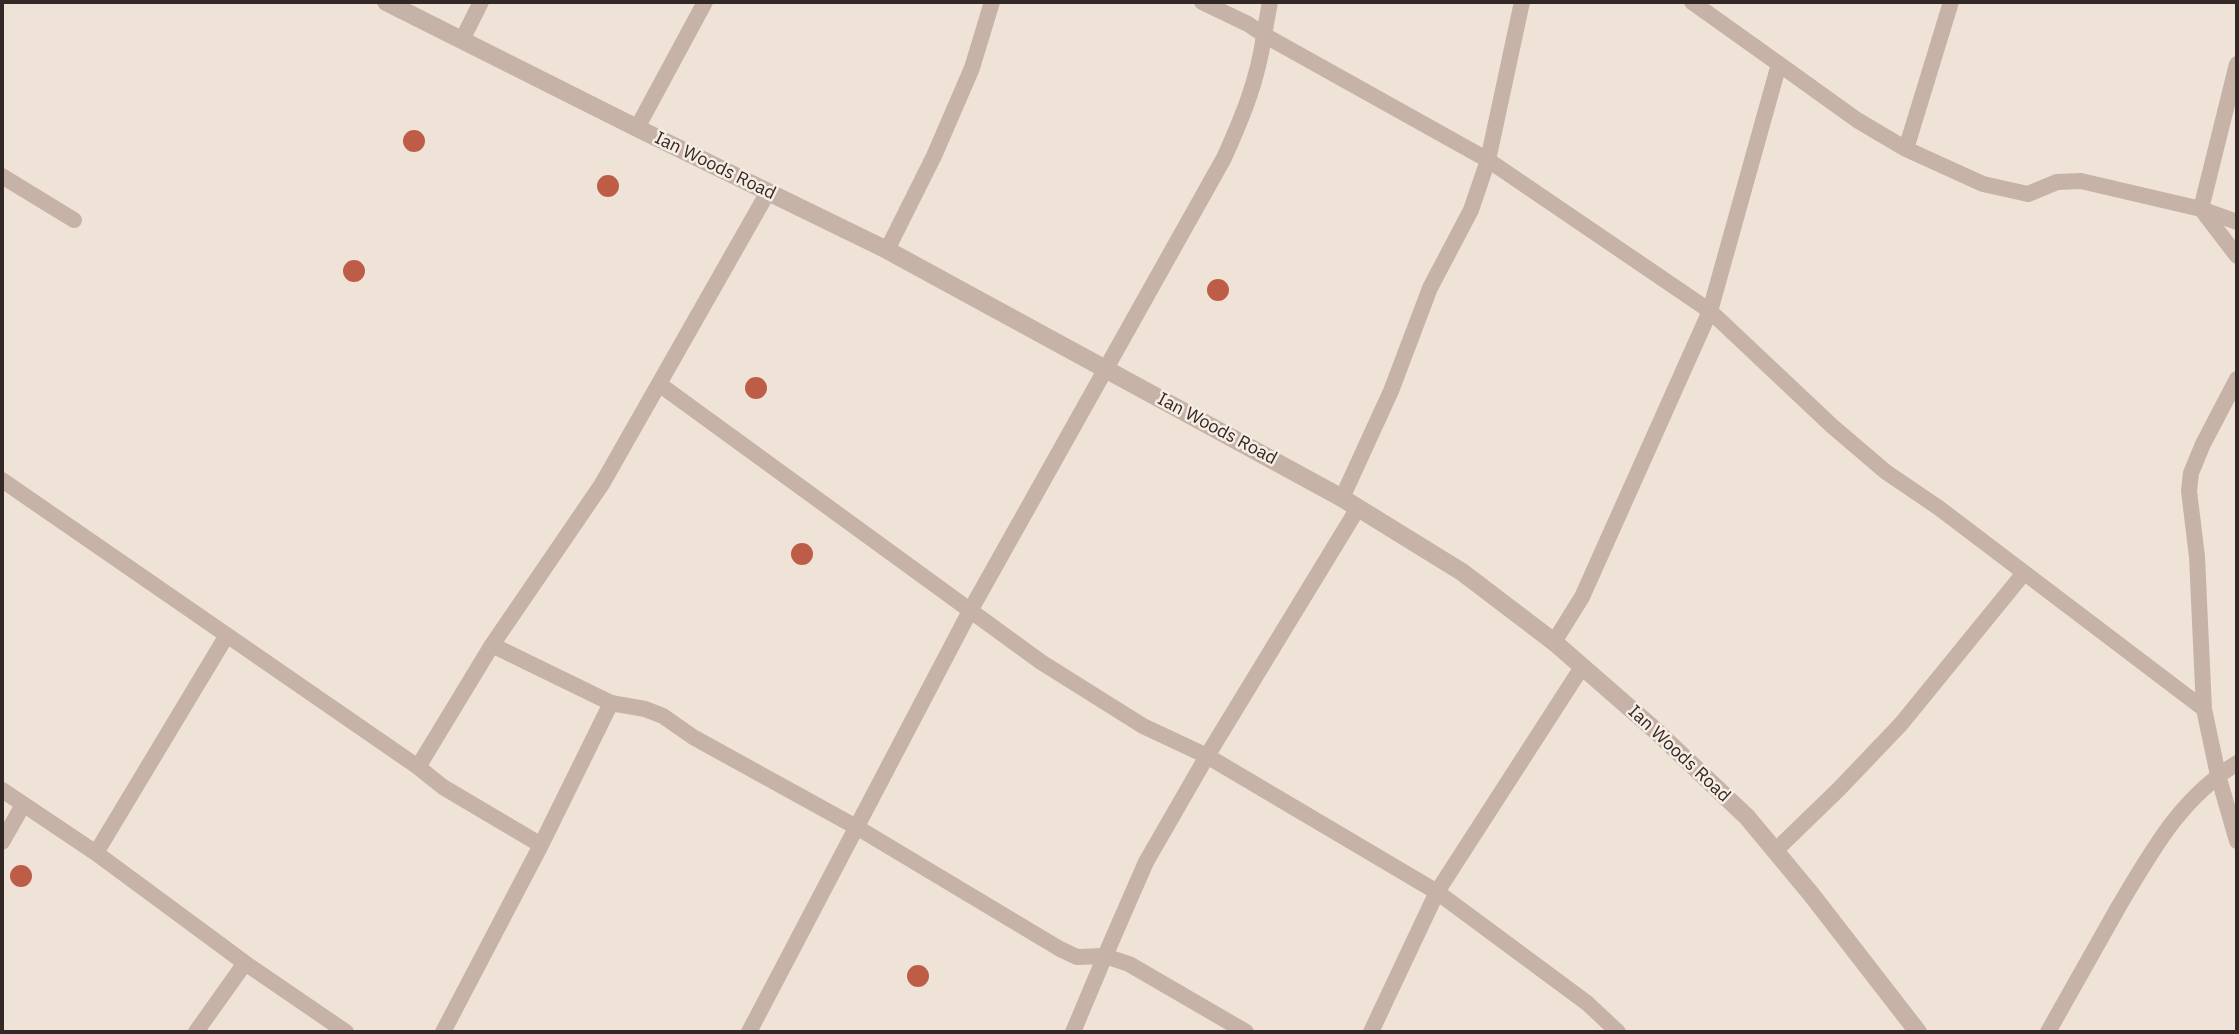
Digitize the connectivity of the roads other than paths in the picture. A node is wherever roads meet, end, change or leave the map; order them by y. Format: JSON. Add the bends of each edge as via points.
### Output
{"nodes":[{"id":1,"x":386,"y":2,"type":"edge"},
{"id":2,"x":481,"y":2,"type":"edge"},
{"id":3,"x":705,"y":2,"type":"edge"},
{"id":4,"x":992,"y":2,"type":"edge"},
{"id":5,"x":1202,"y":2,"type":"edge"},
{"id":6,"x":1270,"y":2,"type":"edge"},
{"id":7,"x":1522,"y":2,"type":"edge"},
{"id":8,"x":1692,"y":2,"type":"edge"},
{"id":9,"x":1951,"y":2,"type":"edge"},
{"id":10,"x":1264,"y":35,"type":"junction"},
{"id":11,"x":462,"y":40,"type":"junction"},
{"id":12,"x":1779,"y":64,"type":"junction"},
{"id":13,"x":2237,"y":64,"type":"edge"},
{"id":14,"x":637,"y":128,"type":"junction"},
{"id":15,"x":1906,"y":149,"type":"junction"},
{"id":16,"x":1488,"y":160,"type":"junction"},
{"id":17,"x":2,"y":176,"type":"edge"},
{"id":18,"x":768,"y":192,"type":"junction"},
{"id":19,"x":2201,"y":209,"type":"junction"},
{"id":20,"x":74,"y":220,"type":"dead end"},
{"id":21,"x":2237,"y":222,"type":"edge"},
{"id":22,"x":887,"y":250,"type":"junction"},
{"id":23,"x":2237,"y":256,"type":"edge"},
{"id":24,"x":1710,"y":311,"type":"junction"},
{"id":25,"x":1107,"y":370,"type":"junction"},
{"id":26,"x":2237,"y":379,"type":"edge"},
{"id":27,"x":659,"y":384,"type":"junction"},
{"id":28,"x":2,"y":480,"type":"edge"},
{"id":29,"x":1342,"y":498,"type":"junction"},
{"id":30,"x":1358,"y":508,"type":"junction"},
{"id":31,"x":2024,"y":573,"type":"junction"},
{"id":32,"x":970,"y":611,"type":"junction"},
{"id":33,"x":227,"y":635,"type":"junction"},
{"id":34,"x":1554,"y":642,"type":"junction"},
{"id":35,"x":492,"y":645,"type":"junction"},
{"id":36,"x":1582,"y":667,"type":"junction"},
{"id":37,"x":611,"y":703,"type":"junction"},
{"id":38,"x":2204,"y":709,"type":"junction"},
{"id":39,"x":1207,"y":756,"type":"junction"},
{"id":40,"x":2237,"y":763,"type":"edge"},
{"id":41,"x":418,"y":767,"type":"junction"},
{"id":42,"x":2218,"y":775,"type":"junction"},
{"id":43,"x":2,"y":790,"type":"edge"},
{"id":44,"x":23,"y":805,"type":"junction"},
{"id":45,"x":858,"y":828,"type":"junction"},
{"id":46,"x":2237,"y":841,"type":"edge"},
{"id":47,"x":2,"y":842,"type":"edge"},
{"id":48,"x":541,"y":845,"type":"junction"},
{"id":49,"x":1775,"y":851,"type":"junction"},
{"id":50,"x":96,"y":853,"type":"junction"},
{"id":51,"x":1437,"y":892,"type":"junction"},
{"id":52,"x":1105,"y":956,"type":"junction"},
{"id":53,"x":245,"y":963,"type":"junction"},
{"id":54,"x":196,"y":1032,"type":"edge"},
{"id":55,"x":346,"y":1032,"type":"edge"},
{"id":56,"x":443,"y":1032,"type":"edge"},
{"id":57,"x":749,"y":1032,"type":"edge"},
{"id":58,"x":1073,"y":1032,"type":"edge"},
{"id":59,"x":1246,"y":1032,"type":"edge"},
{"id":60,"x":1371,"y":1032,"type":"edge"},
{"id":61,"x":1618,"y":1032,"type":"edge"},
{"id":62,"x":1919,"y":1032,"type":"edge"},
{"id":63,"x":2048,"y":1032,"type":"edge"}],
"edges":[{"from":1,"to":11,"type":"street","name":"Ian Woods Road"},
{"from":2,"to":11,"type":"street"},
{"from":3,"to":14,"type":"street"},
{"from":4,"to":22,"type":"street","via":[[972,68]]},
{"from":5,"to":10,"type":"street"},
{"from":6,"to":10,"type":"street"},
{"from":7,"to":16,"type":"street"},
{"from":8,"to":12,"type":"street"},
{"from":9,"to":15,"type":"street"},
{"from":10,"to":16,"type":"street"},
{"from":10,"to":25,"type":"street","via":[[1249,102],[1224,158]]},
{"from":11,"to":14,"type":"street","name":"Ian Woods Road"},
{"from":12,"to":15,"type":"street"},
{"from":12,"to":24,"type":"street"},
{"from":13,"to":19,"type":"street"},
{"from":14,"to":18,"type":"street","name":"Ian Woods Road"},
{"from":15,"to":19,"type":"street","via":[[1983,184],[2028,194],[2057,182],[2081,181]]},
{"from":16,"to":24,"type":"street"},
{"from":16,"to":29,"type":"street","via":[[1471,210],[1430,288],[1391,391]]},
{"from":17,"to":20,"type":"street"},
{"from":18,"to":22,"type":"street","name":"Ian Woods Road"},
{"from":18,"to":27,"type":"street"},
{"from":19,"to":21,"type":"street"},
{"from":19,"to":23,"type":"street"},
{"from":22,"to":25,"type":"street","name":"Ian Woods Road"},
{"from":24,"to":31,"type":"street","via":[[1886,472]]},
{"from":24,"to":34,"type":"street","via":[[1582,597]]},
{"from":25,"to":29,"type":"street","name":"Ian Woods Road"},
{"from":25,"to":32,"type":"street"},
{"from":26,"to":38,"type":"street","via":[[2203,444],[2189,491]]},
{"from":27,"to":32,"type":"street"},
{"from":27,"to":35,"type":"street","via":[[602,484]]},
{"from":28,"to":33,"type":"street"},
{"from":29,"to":30,"type":"street","name":"Ian Woods Road"},
{"from":30,"to":34,"type":"street","name":"Ian Woods Road","via":[[1462,572]]},
{"from":30,"to":39,"type":"street"},
{"from":31,"to":38,"type":"street"},
{"from":31,"to":49,"type":"street","via":[[1901,724]]},
{"from":32,"to":39,"type":"street","via":[[1097,699]]},
{"from":32,"to":45,"type":"street"},
{"from":33,"to":41,"type":"street"},
{"from":33,"to":50,"type":"street"},
{"from":34,"to":36,"type":"street","name":"Ian Woods Road"},
{"from":35,"to":37,"type":"street"},
{"from":35,"to":41,"type":"street"},
{"from":36,"to":49,"type":"street","name":"Ian Woods Road","via":[[1747,817]]},
{"from":36,"to":51,"type":"street"},
{"from":37,"to":45,"type":"street","via":[[663,716]]},
{"from":37,"to":48,"type":"street"},
{"from":38,"to":42,"type":"street"},
{"from":39,"to":51,"type":"street"},
{"from":39,"to":52,"type":"street","via":[[1146,862]]},
{"from":40,"to":42,"type":"street"},
{"from":41,"to":48,"type":"street","via":[[443,787]]},
{"from":42,"to":46,"type":"street"},
{"from":42,"to":63,"type":"street","via":[[2183,807],[2158,840]]},
{"from":43,"to":44,"type":"street"},
{"from":44,"to":47,"type":"street"},
{"from":44,"to":50,"type":"street"},
{"from":45,"to":52,"type":"street","via":[[1060,949],[1077,957]]},
{"from":45,"to":57,"type":"street"},
{"from":48,"to":56,"type":"street"},
{"from":49,"to":62,"type":"street","name":"Ian Woods Road"},
{"from":50,"to":53,"type":"street"},
{"from":51,"to":60,"type":"street"},
{"from":51,"to":61,"type":"street","via":[[1587,1003]]},
{"from":52,"to":58,"type":"street"},
{"from":52,"to":59,"type":"street","via":[[1129,964]]},
{"from":53,"to":54,"type":"street"},
{"from":53,"to":55,"type":"street"}]}
